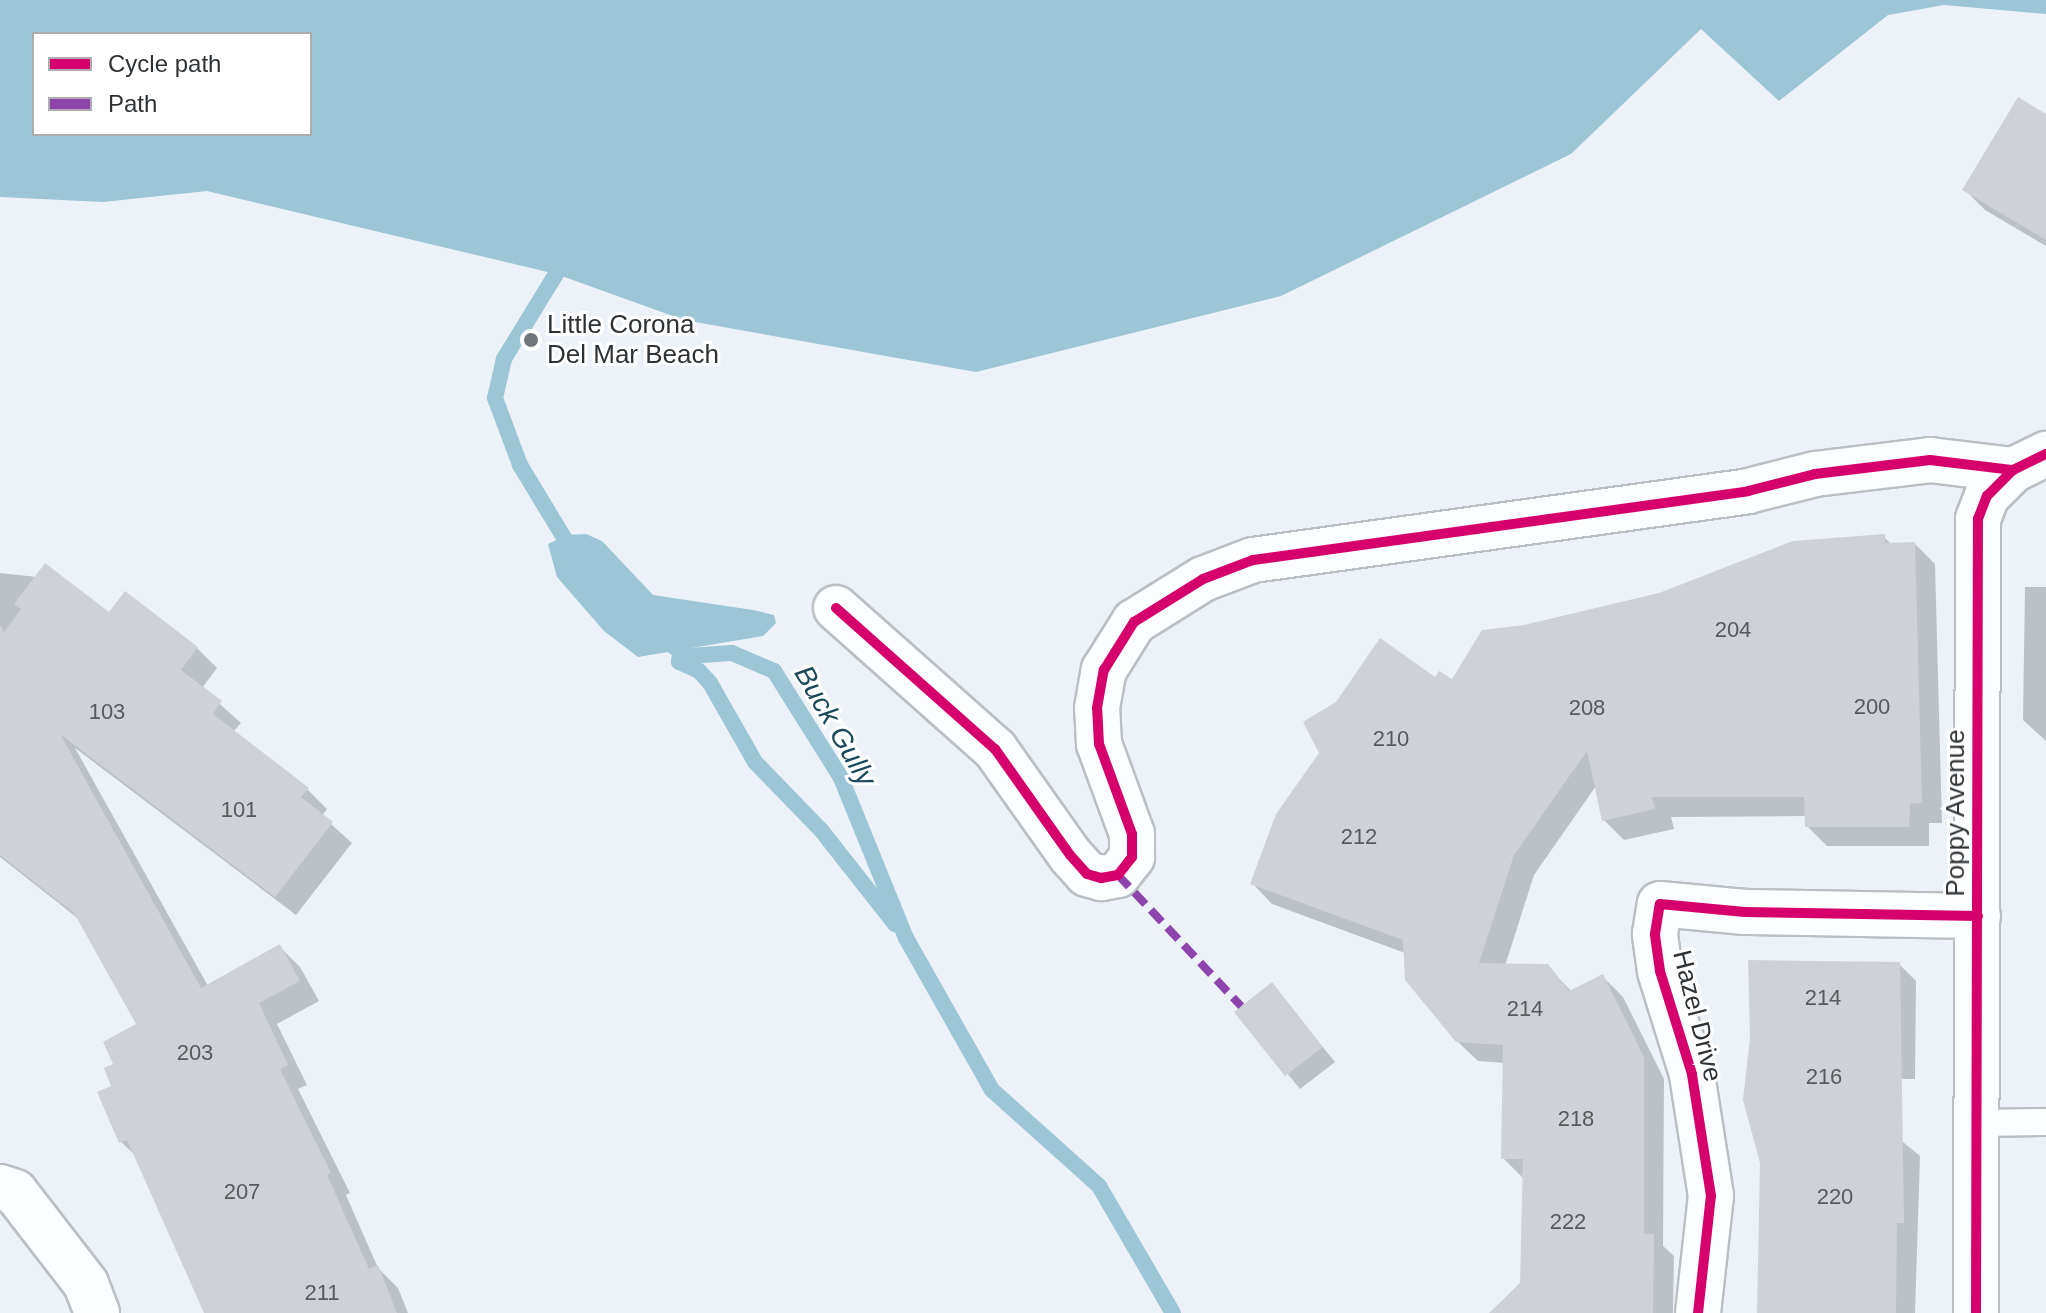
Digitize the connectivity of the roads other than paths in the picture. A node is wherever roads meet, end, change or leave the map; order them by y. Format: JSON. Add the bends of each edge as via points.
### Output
{"nodes":[{"id":1,"x":2029,"y":462,"type":"edge"},
{"id":2,"x":836,"y":608,"type":"dead end"},
{"id":3,"x":1978,"y":916,"type":"junction"},
{"id":4,"x":2046,"y":1122,"type":"edge"},
{"id":5,"x":1978,"y":1123,"type":"junction"},
{"id":6,"x":0,"y":1187,"type":"edge"},
{"id":7,"x":97,"y":1313,"type":"edge"},
{"id":8,"x":1698,"y":1313,"type":"edge"},
{"id":9,"x":1976,"y":1313,"type":"edge"}],
"edges":[{"from":1,"to":2,"type":"street","via":[[1930,460],[1815,474],[1748,491],[1253,560],[1203,579],[1134,622],[1104,670],[1097,708],[1099,744],[1132,834],[1132,857],[1118,875],[1101,878],[1087,874],[1070,855],[995,749]]},
{"from":1,"to":3,"type":"street","name":"Poppy Avenue","via":[[1987,496],[1978,519]]},
{"from":3,"to":5,"type":"street","name":"Poppy Avenue"},
{"from":3,"to":8,"type":"street","name":"Hazel Drive","via":[[1745,912],[1660,904],[1655,934],[1660,971],[1692,1074],[1711,1196]]},
{"from":4,"to":5,"type":"lane"},
{"from":5,"to":9,"type":"street","name":"Poppy Avenue"},
{"from":6,"to":7,"type":"street","via":[[15,1192],[51,1238],[86,1284]]}]}
